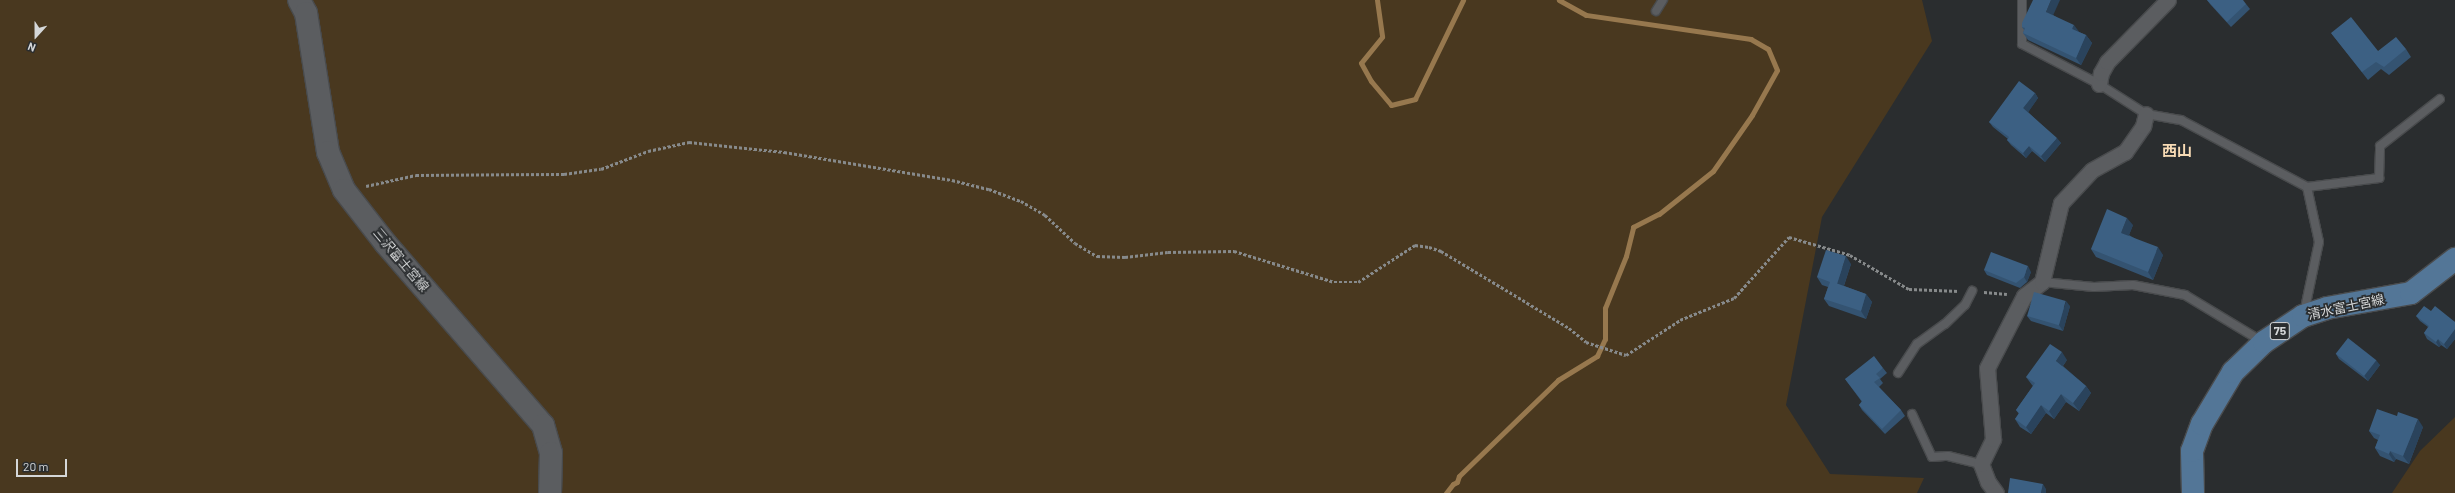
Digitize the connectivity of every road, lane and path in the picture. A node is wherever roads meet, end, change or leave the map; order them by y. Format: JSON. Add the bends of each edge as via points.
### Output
{"nodes":[{"id":1,"x":299,"y":0,"type":"edge"},
{"id":2,"x":1663,"y":0,"type":"edge"},
{"id":3,"x":2022,"y":0,"type":"edge"},
{"id":4,"x":2168,"y":0,"type":"edge"},
{"id":5,"x":1656,"y":11,"type":"dead end"},
{"id":6,"x":2099,"y":84,"type":"junction"},
{"id":7,"x":2440,"y":99,"type":"dead end"},
{"id":8,"x":2146,"y":114,"type":"junction"},
{"id":9,"x":2307,"y":187,"type":"junction"},
{"id":10,"x":344,"y":190,"type":"junction"},
{"id":11,"x":2455,"y":259,"type":"edge"},
{"id":12,"x":2042,"y":282,"type":"junction"},
{"id":13,"x":1972,"y":291,"type":"junction"},
{"id":14,"x":2024,"y":296,"type":"junction"},
{"id":15,"x":2303,"y":316,"type":"junction"},
{"id":16,"x":2264,"y":342,"type":"junction"},
{"id":17,"x":1898,"y":373,"type":"dead end"},
{"id":18,"x":1912,"y":414,"type":"dead end"},
{"id":19,"x":1981,"y":464,"type":"junction"},
{"id":20,"x":2189,"y":491,"type":"edge"},
{"id":21,"x":550,"y":493,"type":"edge"},
{"id":22,"x":1996,"y":493,"type":"edge"}],
"edges":[{"from":1,"to":10,"type":"main road","name":"三沢富士宮線","via":[[306,13],[328,152]]},
{"from":2,"to":5,"type":"lane"},
{"from":3,"to":6,"type":"lane","via":[[2022,44]]},
{"from":4,"to":6,"type":"street","via":[[2107,62]]},
{"from":6,"to":8,"type":"lane"},
{"from":7,"to":9,"type":"lane","via":[[2380,146],[2379,178]]},
{"from":8,"to":9,"type":"lane","via":[[2181,120]]},
{"from":8,"to":12,"type":"street","via":[[2143,126],[2124,152],[2092,170],[2061,203]]},
{"from":9,"to":15,"type":"lane","via":[[2319,242]]},
{"from":10,"to":13,"type":"path","via":[[416,175],[572,173],[601,169],[648,151],[689,142],[784,152],[952,180],[989,189],[1021,201],[1045,215],[1075,243],[1097,256],[1125,257],[1168,252],[1234,251],[1334,282],[1358,282],[1415,245],[1429,247],[1441,251],[1569,328],[1586,342],[1626,355],[1680,320],[1734,298],[1789,237],[1850,255],[1909,289]]},
{"from":10,"to":21,"type":"main road","name":"三沢富士宮線","via":[[386,244],[543,425],[551,453]]},
{"from":11,"to":15,"type":"main road","name":"清水富士宮線","number":"75","via":[[2411,293],[2327,308]]},
{"from":12,"to":14,"type":"street"},
{"from":12,"to":16,"type":"lane","via":[[2094,288],[2133,285],[2186,294]]},
{"from":13,"to":14,"type":"path"},
{"from":13,"to":17,"type":"lane","via":[[1965,305],[1945,324],[1917,344]]},
{"from":14,"to":19,"type":"street","via":[[1987,368],[1993,439]]},
{"from":15,"to":16,"type":"main road","name":"清水富士宮線","number":"75"},
{"from":16,"to":20,"type":"main road","name":"清水富士宮線","number":"75","via":[[2233,372],[2202,424],[2192,451]]},
{"from":18,"to":19,"type":"lane","via":[[1932,457],[1948,456]]},
{"from":19,"to":22,"type":"street","via":[[1988,482]]}]}
